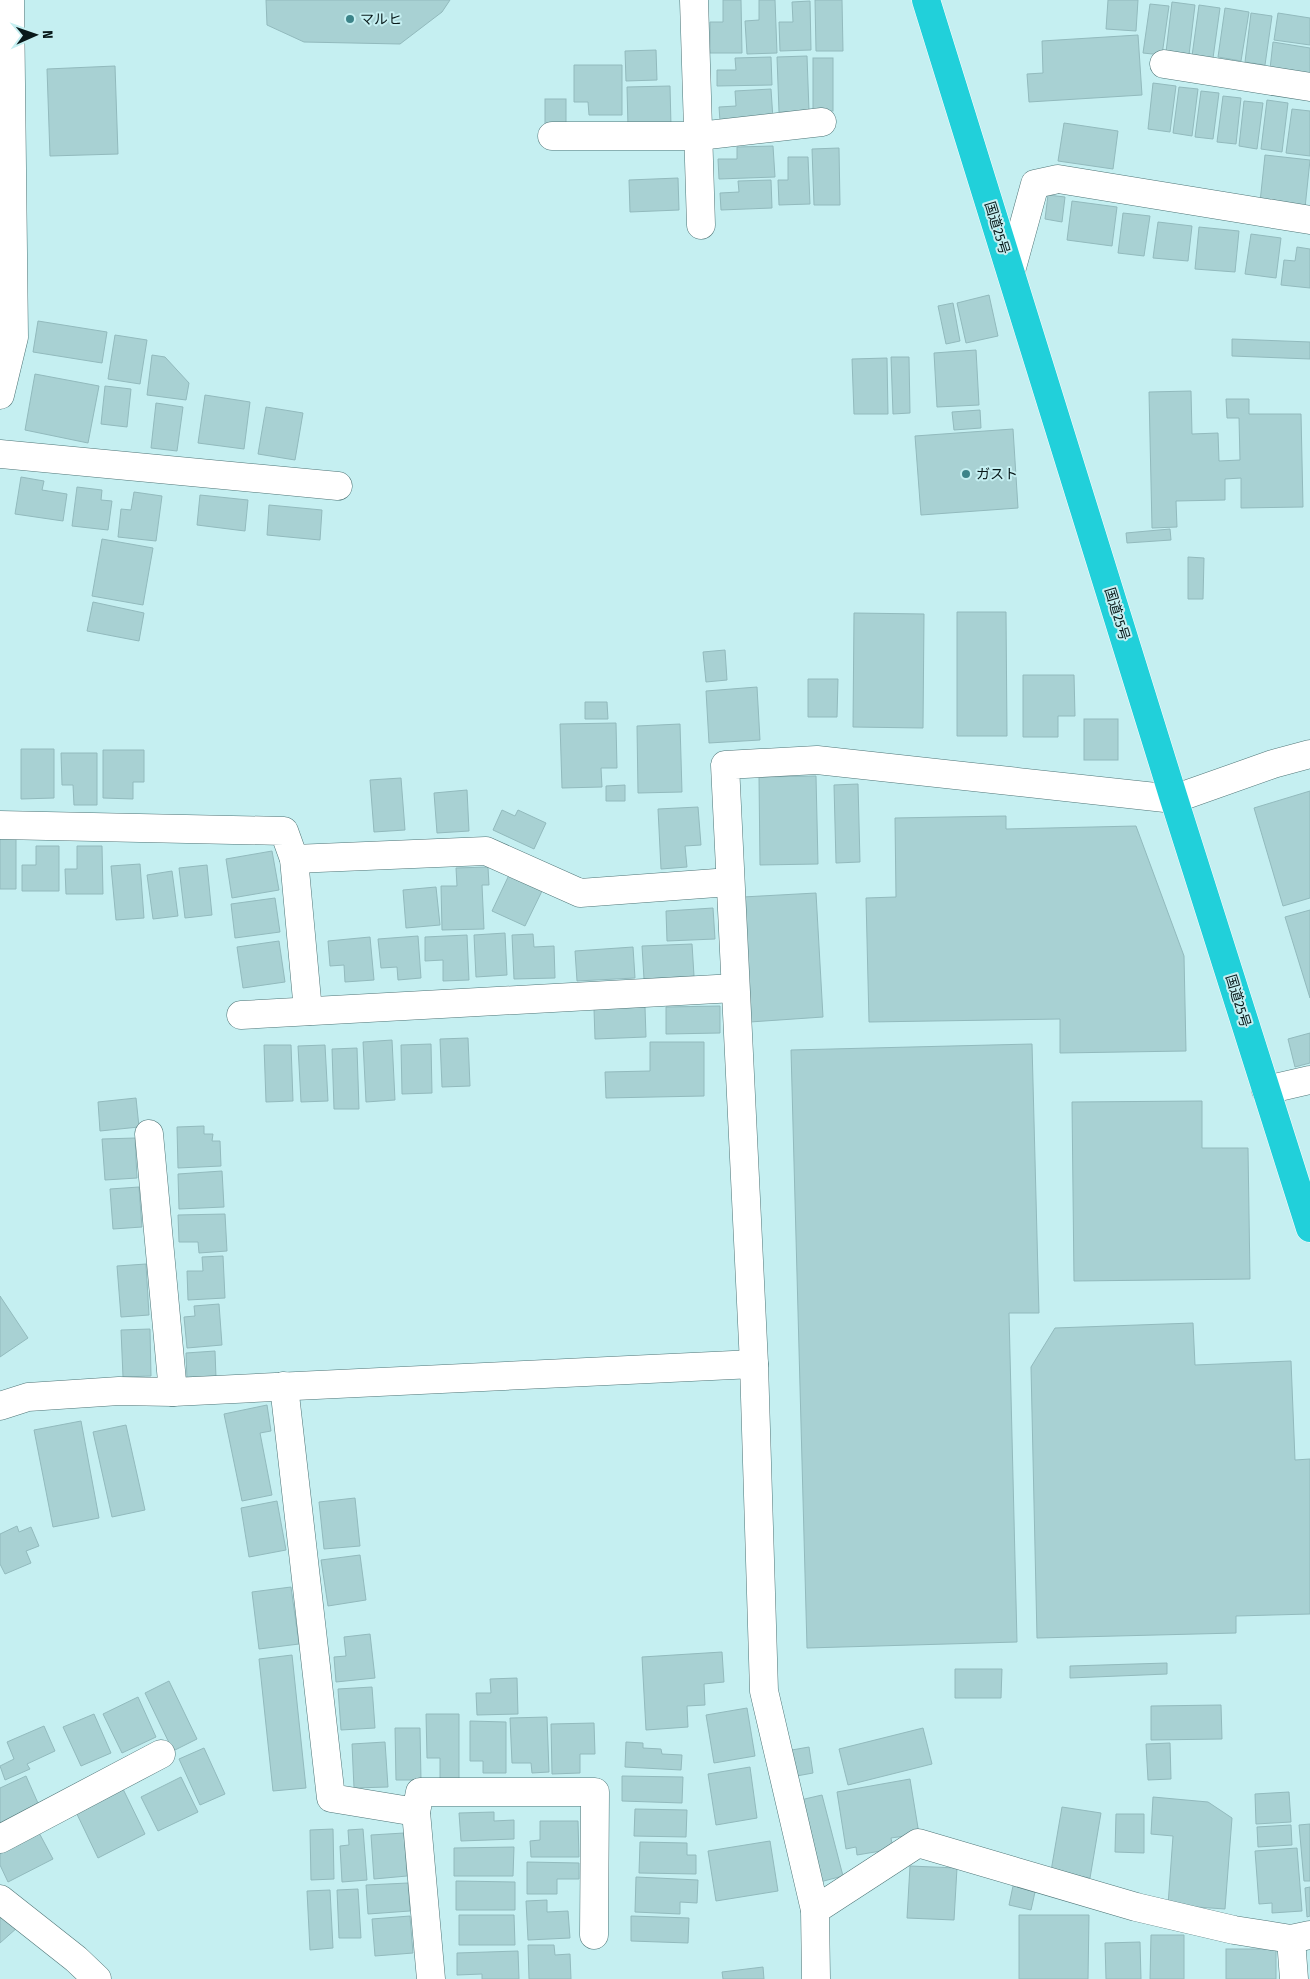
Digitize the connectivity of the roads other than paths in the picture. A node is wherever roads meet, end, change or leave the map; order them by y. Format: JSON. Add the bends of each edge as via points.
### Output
{"nodes":[{"id":1,"x":10,"y":0,"type":"edge"},
{"id":2,"x":694,"y":0,"type":"edge"},
{"id":3,"x":926,"y":0,"type":"edge"},
{"id":4,"x":1164,"y":64,"type":"dead end"},
{"id":5,"x":1310,"y":87,"type":"edge"},
{"id":6,"x":822,"y":122,"type":"dead end"},
{"id":7,"x":552,"y":136,"type":"dead end"},
{"id":8,"x":699,"y":136,"type":"junction"},
{"id":9,"x":1310,"y":220,"type":"edge"},
{"id":10,"x":701,"y":225,"type":"dead end"},
{"id":11,"x":1010,"y":271,"type":"junction"},
{"id":12,"x":0,"y":395,"type":"edge"},
{"id":13,"x":0,"y":454,"type":"edge"},
{"id":14,"x":338,"y":486,"type":"dead end"},
{"id":15,"x":1310,"y":754,"type":"edge"},
{"id":16,"x":1174,"y":799,"type":"junction"},
{"id":17,"x":0,"y":825,"type":"edge"},
{"id":18,"x":294,"y":859,"type":"junction"},
{"id":19,"x":730,"y":882,"type":"junction"},
{"id":20,"x":735,"y":988,"type":"junction"},
{"id":21,"x":308,"y":1011,"type":"junction"},
{"id":22,"x":241,"y":1015,"type":"dead end"},
{"id":23,"x":1310,"y":1080,"type":"edge"},
{"id":24,"x":1266,"y":1090,"type":"junction"},
{"id":25,"x":149,"y":1134,"type":"dead end"},
{"id":26,"x":1310,"y":1228,"type":"edge"},
{"id":27,"x":754,"y":1364,"type":"junction"},
{"id":28,"x":284,"y":1386,"type":"junction"},
{"id":29,"x":172,"y":1392,"type":"junction"},
{"id":30,"x":0,"y":1406,"type":"edge"},
{"id":31,"x":162,"y":1754,"type":"dead end"},
{"id":32,"x":416,"y":1812,"type":"junction"},
{"id":33,"x":0,"y":1839,"type":"edge"},
{"id":34,"x":0,"y":1899,"type":"edge"},
{"id":35,"x":815,"y":1910,"type":"junction"},
{"id":36,"x":594,"y":1935,"type":"dead end"},
{"id":37,"x":1301,"y":1937,"type":"edge"},
{"id":38,"x":97,"y":1979,"type":"edge"},
{"id":39,"x":431,"y":1979,"type":"edge"},
{"id":40,"x":816,"y":1979,"type":"edge"},
{"id":41,"x":1294,"y":1979,"type":"edge"}],
"edges":[{"from":1,"to":12,"type":"street","via":[[14,337]]},
{"from":2,"to":8,"type":"street"},
{"from":3,"to":11,"type":"highway","name":"国道25号"},
{"from":4,"to":5,"type":"street"},
{"from":6,"to":8,"type":"street"},
{"from":7,"to":8,"type":"street"},
{"from":8,"to":10,"type":"street"},
{"from":9,"to":11,"type":"street","via":[[1058,179],[1035,184]]},
{"from":11,"to":16,"type":"highway","name":"国道25号"},
{"from":13,"to":14,"type":"street"},
{"from":15,"to":16,"type":"street"},
{"from":16,"to":19,"type":"street","via":[[817,760],[725,765]]},
{"from":16,"to":24,"type":"highway","name":"国道25号"},
{"from":17,"to":18,"type":"street","via":[[284,831]]},
{"from":18,"to":19,"type":"street","via":[[486,851],[580,894]]},
{"from":18,"to":21,"type":"street"},
{"from":19,"to":20,"type":"street"},
{"from":20,"to":21,"type":"street"},
{"from":20,"to":27,"type":"street"},
{"from":21,"to":22,"type":"street"},
{"from":23,"to":24,"type":"street"},
{"from":24,"to":26,"type":"highway","name":"国道25号"},
{"from":25,"to":29,"type":"street"},
{"from":27,"to":28,"type":"street"},
{"from":27,"to":35,"type":"street","via":[[764,1692]]},
{"from":28,"to":29,"type":"street"},
{"from":28,"to":32,"type":"street","via":[[331,1798]]},
{"from":29,"to":30,"type":"street","via":[[119,1391],[28,1397]]},
{"from":31,"to":33,"type":"street"},
{"from":32,"to":36,"type":"street","via":[[420,1792],[595,1792]]},
{"from":32,"to":39,"type":"street"},
{"from":34,"to":38,"type":"street"},
{"from":35,"to":37,"type":"street","via":[[918,1843],[1136,1907],[1234,1930]]},
{"from":35,"to":40,"type":"street"},
{"from":37,"to":41,"type":"street"}]}
